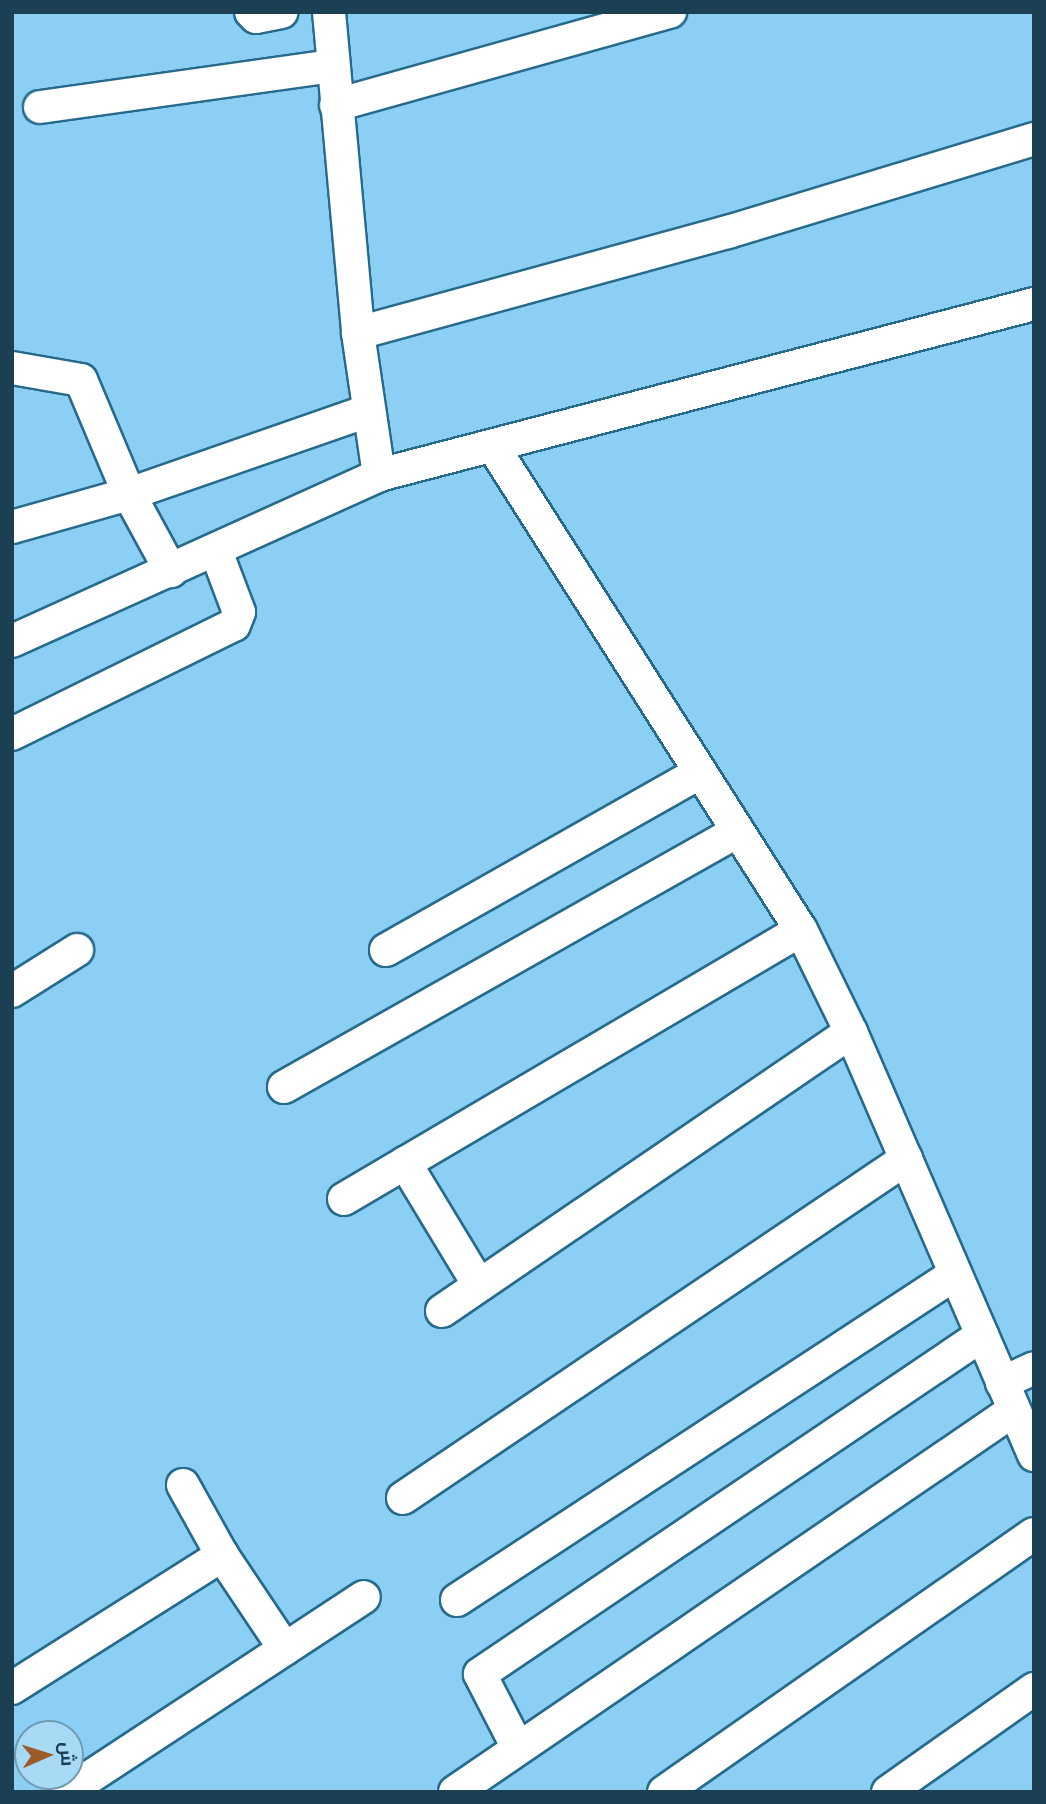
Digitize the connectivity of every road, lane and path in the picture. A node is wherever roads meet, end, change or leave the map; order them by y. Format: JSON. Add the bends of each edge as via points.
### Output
{"nodes":[{"id":1,"x":251,"y":12,"type":"edge"},
{"id":2,"x":282,"y":12,"type":"edge"},
{"id":3,"x":329,"y":12,"type":"edge"},
{"id":4,"x":670,"y":12,"type":"edge"},
{"id":5,"x":333,"y":66,"type":"junction"},
{"id":6,"x":336,"y":105,"type":"junction"},
{"id":7,"x":40,"y":107,"type":"dead end"},
{"id":8,"x":1034,"y":139,"type":"edge"},
{"id":9,"x":1034,"y":304,"type":"edge"},
{"id":10,"x":358,"y":333,"type":"junction"},
{"id":11,"x":12,"y":368,"type":"edge"},
{"id":12,"x":368,"y":411,"type":"junction"},
{"id":13,"x":494,"y":448,"type":"junction"},
{"id":14,"x":379,"y":475,"type":"junction"},
{"id":15,"x":129,"y":494,"type":"junction"},
{"id":16,"x":12,"y":527,"type":"edge"},
{"id":17,"x":216,"y":551,"type":"junction"},
{"id":18,"x":172,"y":571,"type":"junction"},
{"id":19,"x":12,"y":641,"type":"edge"},
{"id":20,"x":12,"y":734,"type":"edge"},
{"id":21,"x":700,"y":772,"type":"junction"},
{"id":22,"x":737,"y":831,"type":"junction"},
{"id":23,"x":801,"y":930,"type":"junction"},
{"id":24,"x":77,"y":950,"type":"dead end"},
{"id":25,"x":386,"y":950,"type":"dead end"},
{"id":26,"x":12,"y":991,"type":"edge"},
{"id":27,"x":850,"y":1032,"type":"junction"},
{"id":28,"x":284,"y":1087,"type":"dead end"},
{"id":29,"x":906,"y":1159,"type":"junction"},
{"id":30,"x":405,"y":1163,"type":"junction"},
{"id":31,"x":344,"y":1199,"type":"dead end"},
{"id":32,"x":955,"y":1274,"type":"junction"},
{"id":33,"x":479,"y":1285,"type":"junction"},
{"id":34,"x":442,"y":1311,"type":"dead end"},
{"id":35,"x":982,"y":1335,"type":"junction"},
{"id":36,"x":1034,"y":1368,"type":"edge"},
{"id":37,"x":1008,"y":1396,"type":"junction"},
{"id":38,"x":1034,"y":1455,"type":"edge"},
{"id":39,"x":183,"y":1485,"type":"dead end"},
{"id":40,"x":403,"y":1498,"type":"dead end"},
{"id":41,"x":1034,"y":1534,"type":"edge"},
{"id":42,"x":222,"y":1555,"type":"junction"},
{"id":43,"x":365,"y":1597,"type":"dead end"},
{"id":44,"x":457,"y":1600,"type":"dead end"},
{"id":45,"x":285,"y":1649,"type":"junction"},
{"id":46,"x":12,"y":1688,"type":"edge"},
{"id":47,"x":1034,"y":1689,"type":"edge"},
{"id":48,"x":518,"y":1748,"type":"junction"},
{"id":49,"x":67,"y":1792,"type":"edge"},
{"id":50,"x":455,"y":1792,"type":"edge"},
{"id":51,"x":664,"y":1792,"type":"edge"},
{"id":52,"x":888,"y":1792,"type":"edge"}],
"edges":[{"from":1,"to":2,"type":"street","via":[[256,17]]},
{"from":3,"to":5,"type":"street"},
{"from":4,"to":6,"type":"street"},
{"from":5,"to":6,"type":"street"},
{"from":5,"to":7,"type":"street"},
{"from":6,"to":10,"type":"street"},
{"from":8,"to":10,"type":"street","via":[[728,232]]},
{"from":9,"to":13,"type":"street"},
{"from":10,"to":12,"type":"street"},
{"from":11,"to":15,"type":"street","via":[[81,380]]},
{"from":12,"to":14,"type":"street"},
{"from":12,"to":15,"type":"street"},
{"from":13,"to":14,"type":"street"},
{"from":13,"to":21,"type":"street"},
{"from":14,"to":17,"type":"street"},
{"from":15,"to":16,"type":"street"},
{"from":15,"to":18,"type":"street"},
{"from":17,"to":18,"type":"street"},
{"from":17,"to":20,"type":"street","via":[[239,612],[234,625]]},
{"from":18,"to":19,"type":"street"},
{"from":21,"to":22,"type":"street"},
{"from":21,"to":25,"type":"street"},
{"from":22,"to":23,"type":"street"},
{"from":22,"to":28,"type":"street"},
{"from":23,"to":27,"type":"street"},
{"from":23,"to":30,"type":"street"},
{"from":24,"to":26,"type":"street"},
{"from":27,"to":29,"type":"street"},
{"from":27,"to":33,"type":"street"},
{"from":29,"to":32,"type":"street"},
{"from":29,"to":40,"type":"street"},
{"from":30,"to":31,"type":"street"},
{"from":30,"to":33,"type":"street"},
{"from":32,"to":35,"type":"street"},
{"from":32,"to":44,"type":"street"},
{"from":33,"to":34,"type":"street"},
{"from":35,"to":37,"type":"street"},
{"from":35,"to":48,"type":"street","via":[[480,1674]]},
{"from":36,"to":37,"type":"street"},
{"from":37,"to":38,"type":"street"},
{"from":37,"to":48,"type":"street"},
{"from":39,"to":42,"type":"street"},
{"from":41,"to":51,"type":"street"},
{"from":42,"to":45,"type":"street"},
{"from":42,"to":46,"type":"street"},
{"from":43,"to":45,"type":"street"},
{"from":45,"to":49,"type":"street"},
{"from":47,"to":52,"type":"street"},
{"from":48,"to":50,"type":"street"}]}
